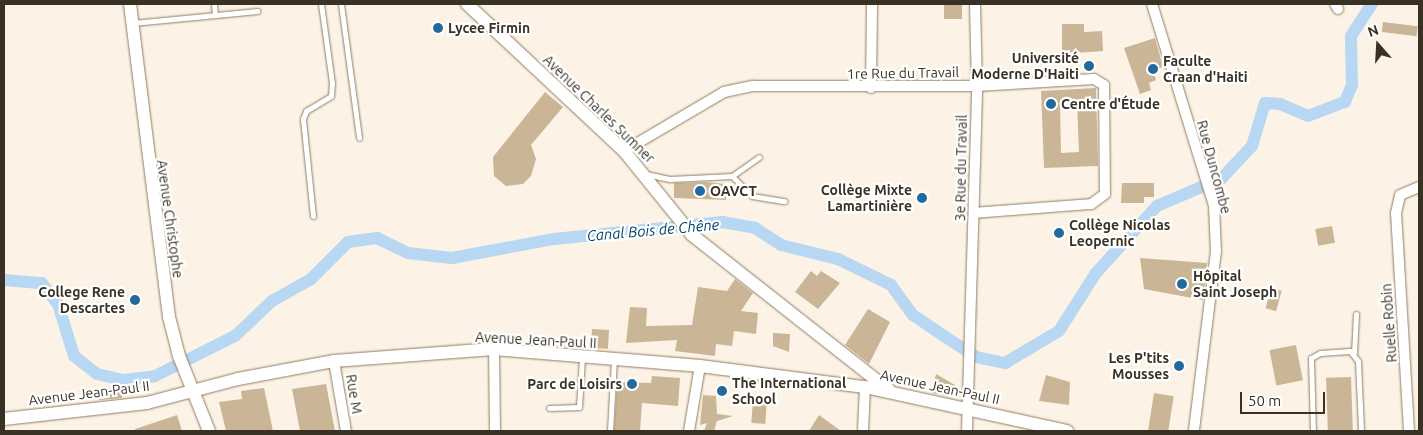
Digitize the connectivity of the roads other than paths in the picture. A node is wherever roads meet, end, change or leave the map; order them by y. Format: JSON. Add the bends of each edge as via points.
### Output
{"nodes":[{"id":1,"x":130,"y":4,"type":"edge"},
{"id":2,"x":214,"y":4,"type":"edge"},
{"id":3,"x":321,"y":4,"type":"edge"},
{"id":4,"x":341,"y":4,"type":"edge"},
{"id":5,"x":467,"y":4,"type":"edge"},
{"id":6,"x":872,"y":4,"type":"edge"},
{"id":7,"x":974,"y":4,"type":"edge"},
{"id":8,"x":1152,"y":4,"type":"edge"},
{"id":9,"x":257,"y":11,"type":"dead end"},
{"id":10,"x":215,"y":15,"type":"junction"},
{"id":11,"x":132,"y":24,"type":"junction"},
{"id":12,"x":977,"y":86,"type":"junction"},
{"id":13,"x":871,"y":88,"type":"junction"},
{"id":14,"x":359,"y":138,"type":"dead end"},
{"id":15,"x":624,"y":151,"type":"junction"},
{"id":16,"x":759,"y":157,"type":"dead end"},
{"id":17,"x":645,"y":174,"type":"junction"},
{"id":18,"x":732,"y":176,"type":"junction"},
{"id":19,"x":1419,"y":187,"type":"edge"},
{"id":20,"x":785,"y":201,"type":"dead end"},
{"id":21,"x":974,"y":213,"type":"junction"},
{"id":22,"x":312,"y":216,"type":"dead end"},
{"id":23,"x":1356,"y":314,"type":"dead end"},
{"id":24,"x":494,"y":349,"type":"junction"},
{"id":25,"x":1354,"y":354,"type":"junction"},
{"id":26,"x":582,"y":357,"type":"junction"},
{"id":27,"x":614,"y":359,"type":"junction"},
{"id":28,"x":334,"y":361,"type":"junction"},
{"id":29,"x":700,"y":366,"type":"junction"},
{"id":30,"x":865,"y":371,"type":"junction"},
{"id":31,"x":865,"y":386,"type":"junction"},
{"id":32,"x":194,"y":391,"type":"junction"},
{"id":33,"x":891,"y":391,"type":"junction"},
{"id":34,"x":549,"y":408,"type":"dead end"},
{"id":35,"x":970,"y":408,"type":"junction"},
{"id":36,"x":4,"y":419,"type":"edge"},
{"id":37,"x":1046,"y":429,"type":"edge"},
{"id":38,"x":208,"y":431,"type":"edge"},
{"id":39,"x":346,"y":431,"type":"edge"},
{"id":40,"x":495,"y":431,"type":"edge"},
{"id":41,"x":610,"y":431,"type":"edge"},
{"id":42,"x":689,"y":431,"type":"edge"},
{"id":43,"x":863,"y":431,"type":"edge"},
{"id":44,"x":967,"y":431,"type":"edge"},
{"id":45,"x":1067,"y":431,"type":"edge"},
{"id":46,"x":1194,"y":431,"type":"edge"},
{"id":47,"x":1313,"y":431,"type":"edge"},
{"id":48,"x":1361,"y":431,"type":"edge"},
{"id":49,"x":1409,"y":431,"type":"edge"}],
"edges":[{"from":1,"to":11,"type":"street","name":"Avenue Christophe"},
{"from":2,"to":10,"type":"lane"},
{"from":3,"to":22,"type":"lane","via":[[332,83],[330,96],[306,111],[303,119]]},
{"from":4,"to":14,"type":"lane"},
{"from":5,"to":15,"type":"street","name":"Avenue Charles Sumner"},
{"from":6,"to":13,"type":"street"},
{"from":7,"to":12,"type":"street","name":"3e Rue du Travail"},
{"from":8,"to":46,"type":"street","name":"Rue Duncombe","via":[[1214,206],[1216,251]]},
{"from":9,"to":10,"type":"lane"},
{"from":10,"to":11,"type":"lane"},
{"from":11,"to":32,"type":"street","name":"Avenue Christophe","via":[[154,212],[178,356]]},
{"from":12,"to":13,"type":"street","name":"1re Rue du Travail"},
{"from":12,"to":21,"type":"street","name":"3e Rue du Travail"},
{"from":12,"to":21,"type":"street","name":"1re Rue du Travail","via":[[1094,79],[1104,85],[1105,194],[1091,204]]},
{"from":13,"to":15,"type":"street","name":"1re Rue du Travail","via":[[753,86],[724,92]]},
{"from":15,"to":17,"type":"street","name":"Avenue Charles Sumner"},
{"from":16,"to":18,"type":"lane"},
{"from":17,"to":18,"type":"lane","via":[[670,179]]},
{"from":17,"to":30,"type":"street","name":"Avenue Charles Sumner","via":[[692,235]]},
{"from":18,"to":20,"type":"lane","via":[[752,196]]},
{"from":19,"to":49,"type":"street","name":"Ruelle Robin","via":[[1400,195],[1396,213]]},
{"from":21,"to":35,"type":"street","name":"3e Rue du Travail"},
{"from":23,"to":25,"type":"lane"},
{"from":24,"to":26,"type":"street","name":"Avenue Jean-Paul II"},
{"from":24,"to":28,"type":"street","name":"Avenue Jean-Paul II"},
{"from":24,"to":40,"type":"street"},
{"from":25,"to":47,"type":"lane","via":[[1320,353],[1311,358]]},
{"from":25,"to":48,"type":"lane"},
{"from":26,"to":27,"type":"street","name":"Avenue Jean-Paul II"},
{"from":26,"to":34,"type":"lane","via":[[579,407]]},
{"from":27,"to":29,"type":"street","name":"Avenue Jean-Paul II"},
{"from":27,"to":41,"type":"lane"},
{"from":28,"to":32,"type":"street","name":"Avenue Jean-Paul II"},
{"from":28,"to":39,"type":"street","name":"Rue M"},
{"from":29,"to":31,"type":"street","name":"Avenue Jean-Paul II"},
{"from":29,"to":42,"type":"street"},
{"from":30,"to":31,"type":"street"},
{"from":30,"to":33,"type":"street","name":"Avenue Charles Sumner"},
{"from":31,"to":33,"type":"street","name":"Avenue Jean-Paul II"},
{"from":31,"to":43,"type":"street"},
{"from":32,"to":36,"type":"street","name":"Avenue Jean-Paul II","via":[[147,403]]},
{"from":32,"to":38,"type":"street","name":"Avenue Christophe"},
{"from":33,"to":35,"type":"street","name":"Avenue Jean-Paul II"},
{"from":35,"to":37,"type":"street","name":"Avenue Jean-Paul II"},
{"from":35,"to":44,"type":"street","name":"3e Rue du Travail"},
{"from":37,"to":45,"type":"street","name":"Avenue Jean-Paul II"}]}
